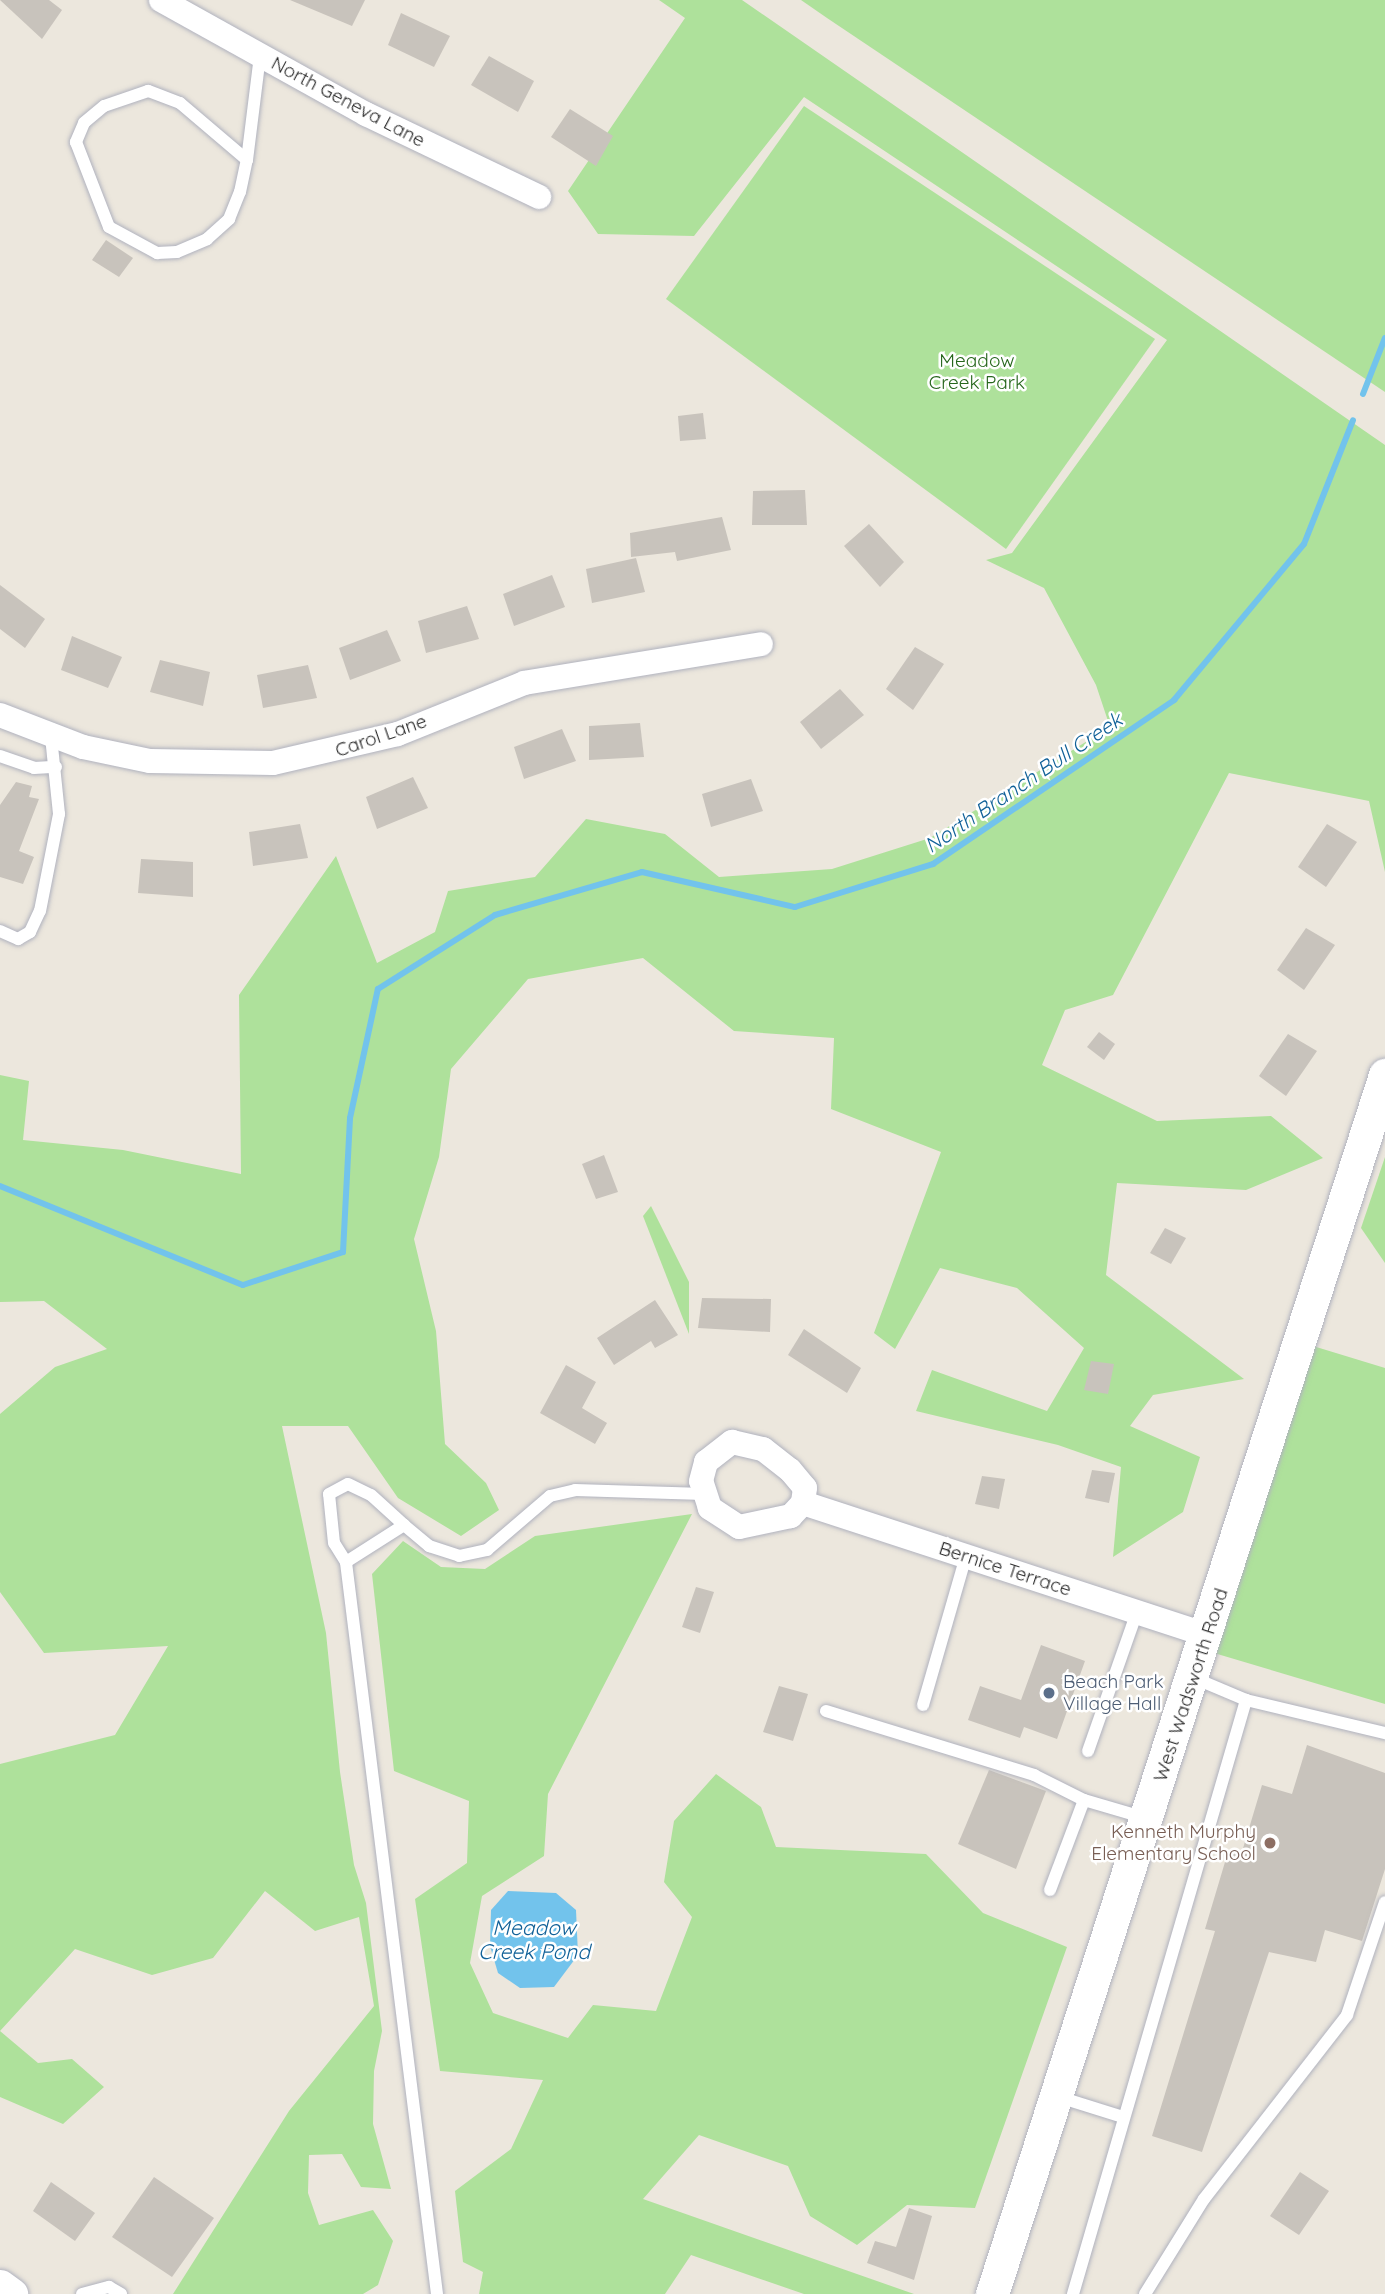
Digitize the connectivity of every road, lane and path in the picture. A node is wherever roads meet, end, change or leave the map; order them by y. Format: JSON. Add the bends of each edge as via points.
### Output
{"nodes":[{"id":1,"x":161,"y":0,"type":"edge"},
{"id":2,"x":260,"y":55,"type":"junction"},
{"id":3,"x":247,"y":160,"type":"junction"},
{"id":4,"x":539,"y":197,"type":"dead end"},
{"id":5,"x":761,"y":644,"type":"dead end"},
{"id":6,"x":0,"y":715,"type":"edge"},
{"id":7,"x":51,"y":736,"type":"junction"},
{"id":8,"x":0,"y":757,"type":"edge"},
{"id":9,"x":56,"y":766,"type":"junction"},
{"id":10,"x":0,"y":931,"type":"edge"},
{"id":11,"x":1385,"y":1074,"type":"edge"},
{"id":12,"x":704,"y":1494,"type":"junction"},
{"id":13,"x":803,"y":1503,"type":"junction"},
{"id":14,"x":404,"y":1525,"type":"junction"},
{"id":15,"x":966,"y":1556,"type":"junction"},
{"id":16,"x":346,"y":1562,"type":"junction"},
{"id":17,"x":1137,"y":1612,"type":"junction"},
{"id":18,"x":1207,"y":1635,"type":"junction"},
{"id":19,"x":1194,"y":1678,"type":"junction"},
{"id":20,"x":1246,"y":1700,"type":"junction"},
{"id":21,"x":923,"y":1705,"type":"dead end"},
{"id":22,"x":827,"y":1711,"type":"dead end"},
{"id":23,"x":1385,"y":1733,"type":"edge"},
{"id":24,"x":1088,"y":1751,"type":"dead end"},
{"id":25,"x":1084,"y":1800,"type":"junction"},
{"id":26,"x":1148,"y":1819,"type":"junction"},
{"id":27,"x":1050,"y":1890,"type":"dead end"},
{"id":28,"x":1385,"y":1902,"type":"edge"},
{"id":29,"x":1059,"y":2097,"type":"junction"},
{"id":30,"x":1123,"y":2117,"type":"junction"},
{"id":31,"x":0,"y":2286,"type":"edge"},
{"id":32,"x":11,"y":2294,"type":"edge"},
{"id":33,"x":82,"y":2294,"type":"edge"},
{"id":34,"x":121,"y":2294,"type":"edge"},
{"id":35,"x":437,"y":2294,"type":"edge"},
{"id":36,"x":992,"y":2294,"type":"edge"},
{"id":37,"x":1073,"y":2294,"type":"edge"},
{"id":38,"x":1145,"y":2294,"type":"edge"}],
"edges":[{"from":1,"to":2,"type":"street","name":"North Geneva Lane"},
{"from":2,"to":3,"type":"lane"},
{"from":2,"to":4,"type":"street","name":"North Geneva Lane"},
{"from":3,"to":3,"type":"lane","via":[[229,219],[207,239],[177,252],[157,253],[109,228],[76,142],[84,123],[104,106],[148,91],[180,103]]},
{"from":5,"to":7,"type":"street","name":"Carol Lane","via":[[524,683],[398,734],[273,763],[150,761]]},
{"from":6,"to":7,"type":"street","name":"Carol Lane"},
{"from":7,"to":9,"type":"lane"},
{"from":8,"to":9,"type":"lane","via":[[34,768]]},
{"from":9,"to":10,"type":"lane","via":[[60,814],[40,911],[30,932],[18,939]]},
{"from":11,"to":18,"type":"main road","name":"West Wadsworth Road"},
{"from":12,"to":13,"type":"street","via":[[716,1514],[738,1527],[772,1523]]},
{"from":12,"to":13,"type":"street","via":[[701,1481],[706,1462],[718,1449],[747,1442],[790,1470],[804,1488]]},
{"from":12,"to":14,"type":"lane","via":[[575,1490],[550,1496],[487,1550],[459,1556],[429,1546]]},
{"from":13,"to":15,"type":"street","name":"Bernice Terrace"},
{"from":14,"to":16,"type":"lane"},
{"from":14,"to":16,"type":"lane","via":[[371,1495],[348,1484],[329,1494],[334,1543]]},
{"from":15,"to":17,"type":"street","name":"Bernice Terrace"},
{"from":15,"to":21,"type":"lane"},
{"from":16,"to":35,"type":"lane"},
{"from":17,"to":18,"type":"street","name":"Bernice Terrace"},
{"from":17,"to":24,"type":"lane"},
{"from":18,"to":19,"type":"main road","name":"West Wadsworth Road"},
{"from":19,"to":20,"type":"lane"},
{"from":19,"to":26,"type":"main road","name":"West Wadsworth Road"},
{"from":20,"to":23,"type":"lane"},
{"from":20,"to":30,"type":"lane"},
{"from":22,"to":25,"type":"lane","via":[[1034,1775]]},
{"from":25,"to":26,"type":"lane"},
{"from":25,"to":27,"type":"lane"},
{"from":26,"to":29,"type":"main road","name":"West Wadsworth Road"},
{"from":28,"to":38,"type":"lane","via":[[1348,2015],[1204,2199]]},
{"from":29,"to":30,"type":"lane"},
{"from":29,"to":36,"type":"main road","name":"West Wadsworth Road"},
{"from":30,"to":37,"type":"lane"},
{"from":31,"to":32,"type":"main road"},
{"from":33,"to":34,"type":"lane","via":[[109,2287]]}]}
